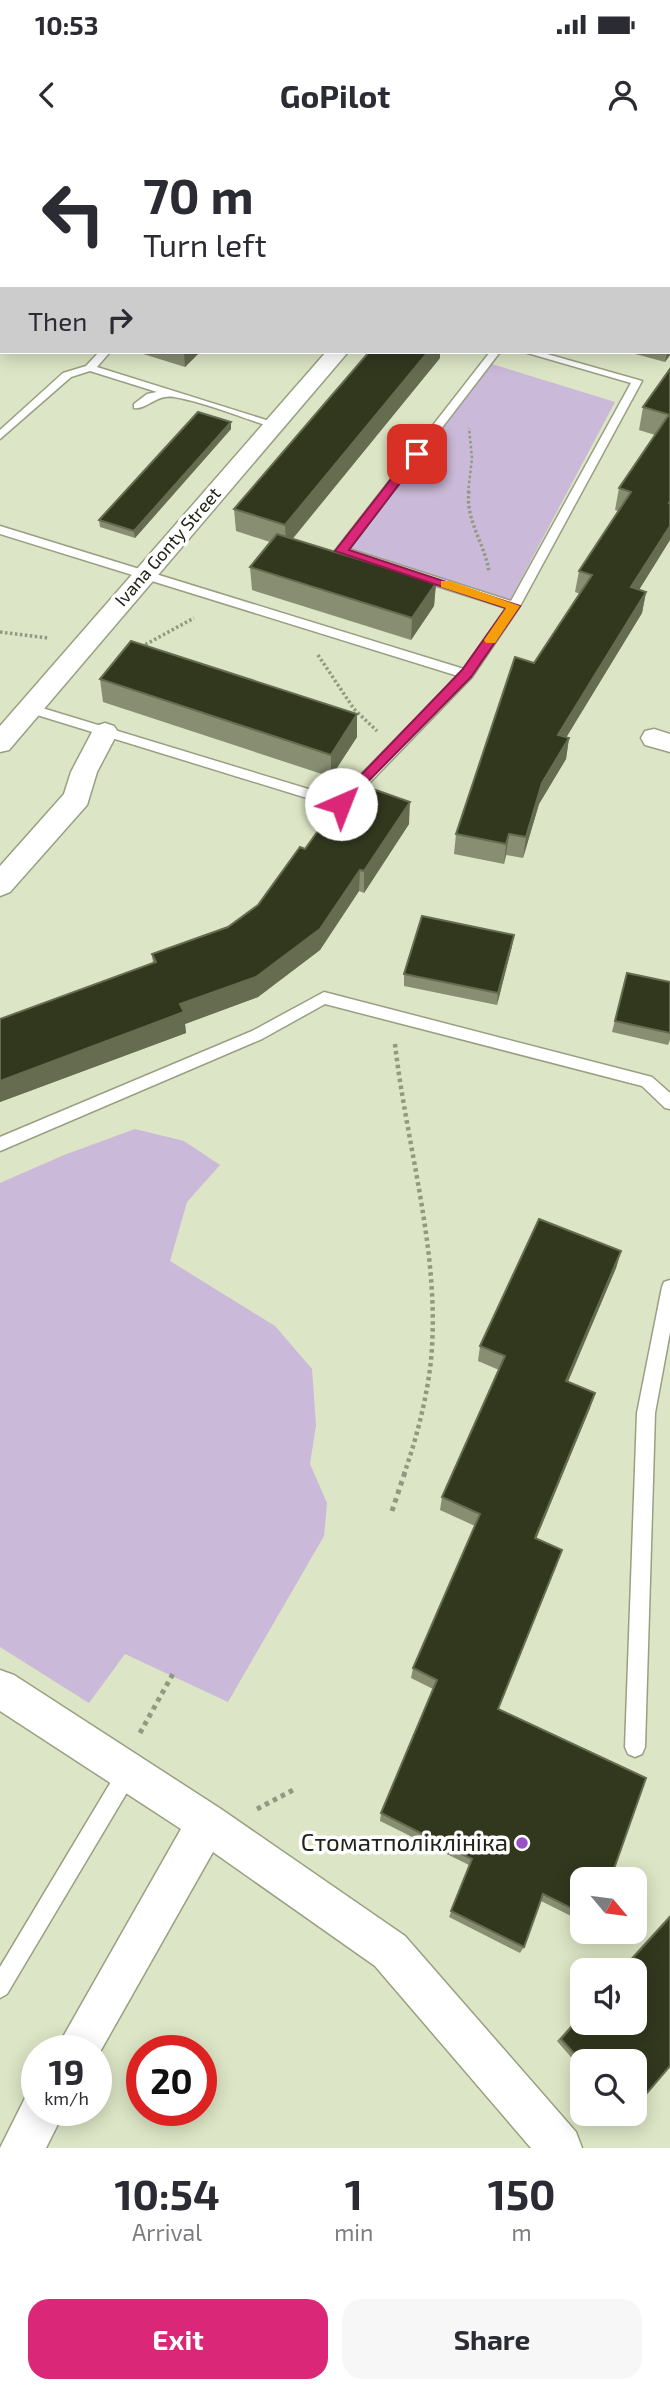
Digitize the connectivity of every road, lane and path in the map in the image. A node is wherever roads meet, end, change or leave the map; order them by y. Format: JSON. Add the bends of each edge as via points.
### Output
{"nodes":[{"id":1,"x":103,"y":354,"type":"edge"},
{"id":2,"x":335,"y":354,"type":"edge"},
{"id":3,"x":493,"y":354,"type":"edge"},
{"id":4,"x":536,"y":354,"type":"edge"},
{"id":5,"x":90,"y":369,"type":"junction"},
{"id":6,"x":178,"y":395,"type":"junction"},
{"id":7,"x":462,"y":395,"type":"junction"},
{"id":8,"x":138,"y":406,"type":"dead end"},
{"id":9,"x":272,"y":424,"type":"junction"},
{"id":10,"x":0,"y":436,"type":"edge"},
{"id":11,"x":0,"y":530,"type":"edge"},
{"id":12,"x":145,"y":575,"type":"junction"},
{"id":13,"x":490,"y":598,"type":"junction"},
{"id":14,"x":227,"y":600,"type":"junction"},
{"id":15,"x":514,"y":606,"type":"junction"},
{"id":16,"x":295,"y":621,"type":"junction"},
{"id":17,"x":0,"y":632,"type":"edge"},
{"id":18,"x":82,"y":647,"type":"junction"},
{"id":19,"x":134,"y":651,"type":"edge"},
{"id":20,"x":467,"y":674,"type":"junction"},
{"id":21,"x":29,"y":708,"type":"junction"},
{"id":22,"x":105,"y":732,"type":"junction"},
{"id":23,"x":0,"y":743,"type":"edge"},
{"id":24,"x":396,"y":748,"type":"junction"},
{"id":25,"x":0,"y":885,"type":"edge"},
{"id":26,"x":392,"y":1015,"type":"junction"},
{"id":27,"x":670,"y":1103,"type":"edge"},
{"id":28,"x":0,"y":1144,"type":"edge"},
{"id":29,"x":670,"y":1287,"type":"edge"},
{"id":30,"x":392,"y":1511,"type":"dead end"},
{"id":31,"x":175,"y":1670,"type":"dead end"},
{"id":32,"x":0,"y":1689,"type":"edge"},
{"id":33,"x":635,"y":1747,"type":"dead end"},
{"id":34,"x":125,"y":1770,"type":"junction"},
{"id":35,"x":295,"y":1789,"type":"dead end"},
{"id":36,"x":227,"y":1818,"type":"junction"},
{"id":37,"x":0,"y":1987,"type":"edge"},
{"id":38,"x":87,"y":2035,"type":"edge"},
{"id":39,"x":34,"y":2126,"type":"edge"},
{"id":40,"x":22,"y":2148,"type":"edge"},
{"id":41,"x":560,"y":2148,"type":"edge"}],
"edges":[{"from":1,"to":5,"type":"lane"},
{"from":2,"to":9,"type":"street","name":"Ivana Gonty Street"},
{"from":3,"to":7,"type":"lane"},
{"from":4,"to":15,"type":"lane","via":[[637,381]]},
{"from":5,"to":6,"type":"lane"},
{"from":5,"to":10,"type":"lane","via":[[66,375]]},
{"from":6,"to":8,"type":"lane","via":[[154,395]]},
{"from":6,"to":9,"type":"lane"},
{"from":7,"to":13,"type":"path","via":[[472,458],[468,497],[474,532],[488,562]]},
{"from":7,"to":13,"type":"lane","via":[[341,551]]},
{"from":9,"to":12,"type":"street","name":"Ivana Gonty Street"},
{"from":11,"to":12,"type":"lane"},
{"from":12,"to":14,"type":"lane"},
{"from":12,"to":18,"type":"street","name":"Ivana Gonty Street"},
{"from":13,"to":15,"type":"lane"},
{"from":14,"to":16,"type":"lane"},
{"from":14,"to":19,"type":"path"},
{"from":15,"to":20,"type":"lane"},
{"from":16,"to":20,"type":"lane"},
{"from":16,"to":24,"type":"path","via":[[354,709]]},
{"from":17,"to":18,"type":"path"},
{"from":18,"to":21,"type":"street","name":"Ivana Gonty Street"},
{"from":20,"to":24,"type":"lane"},
{"from":21,"to":22,"type":"lane"},
{"from":21,"to":23,"type":"street","name":"Ivana Gonty Street"},
{"from":22,"to":24,"type":"lane","via":[[341,804]]},
{"from":22,"to":25,"type":"street","via":[[84,772],[77,798]]},
{"from":26,"to":27,"type":"lane","via":[[647,1081]]},
{"from":26,"to":28,"type":"lane","via":[[324,998],[257,1035]]},
{"from":26,"to":30,"type":"path","via":[[397,1080],[419,1191],[429,1274],[430,1349],[423,1413]]},
{"from":29,"to":33,"type":"lane","via":[[646,1413]]},
{"from":31,"to":34,"type":"path"},
{"from":32,"to":34,"type":"street"},
{"from":34,"to":36,"type":"street"},
{"from":34,"to":37,"type":"lane"},
{"from":35,"to":36,"type":"path"},
{"from":36,"to":38,"type":"street"},
{"from":36,"to":41,"type":"street","via":[[390,1951]]},
{"from":39,"to":40,"type":"street"}]}
